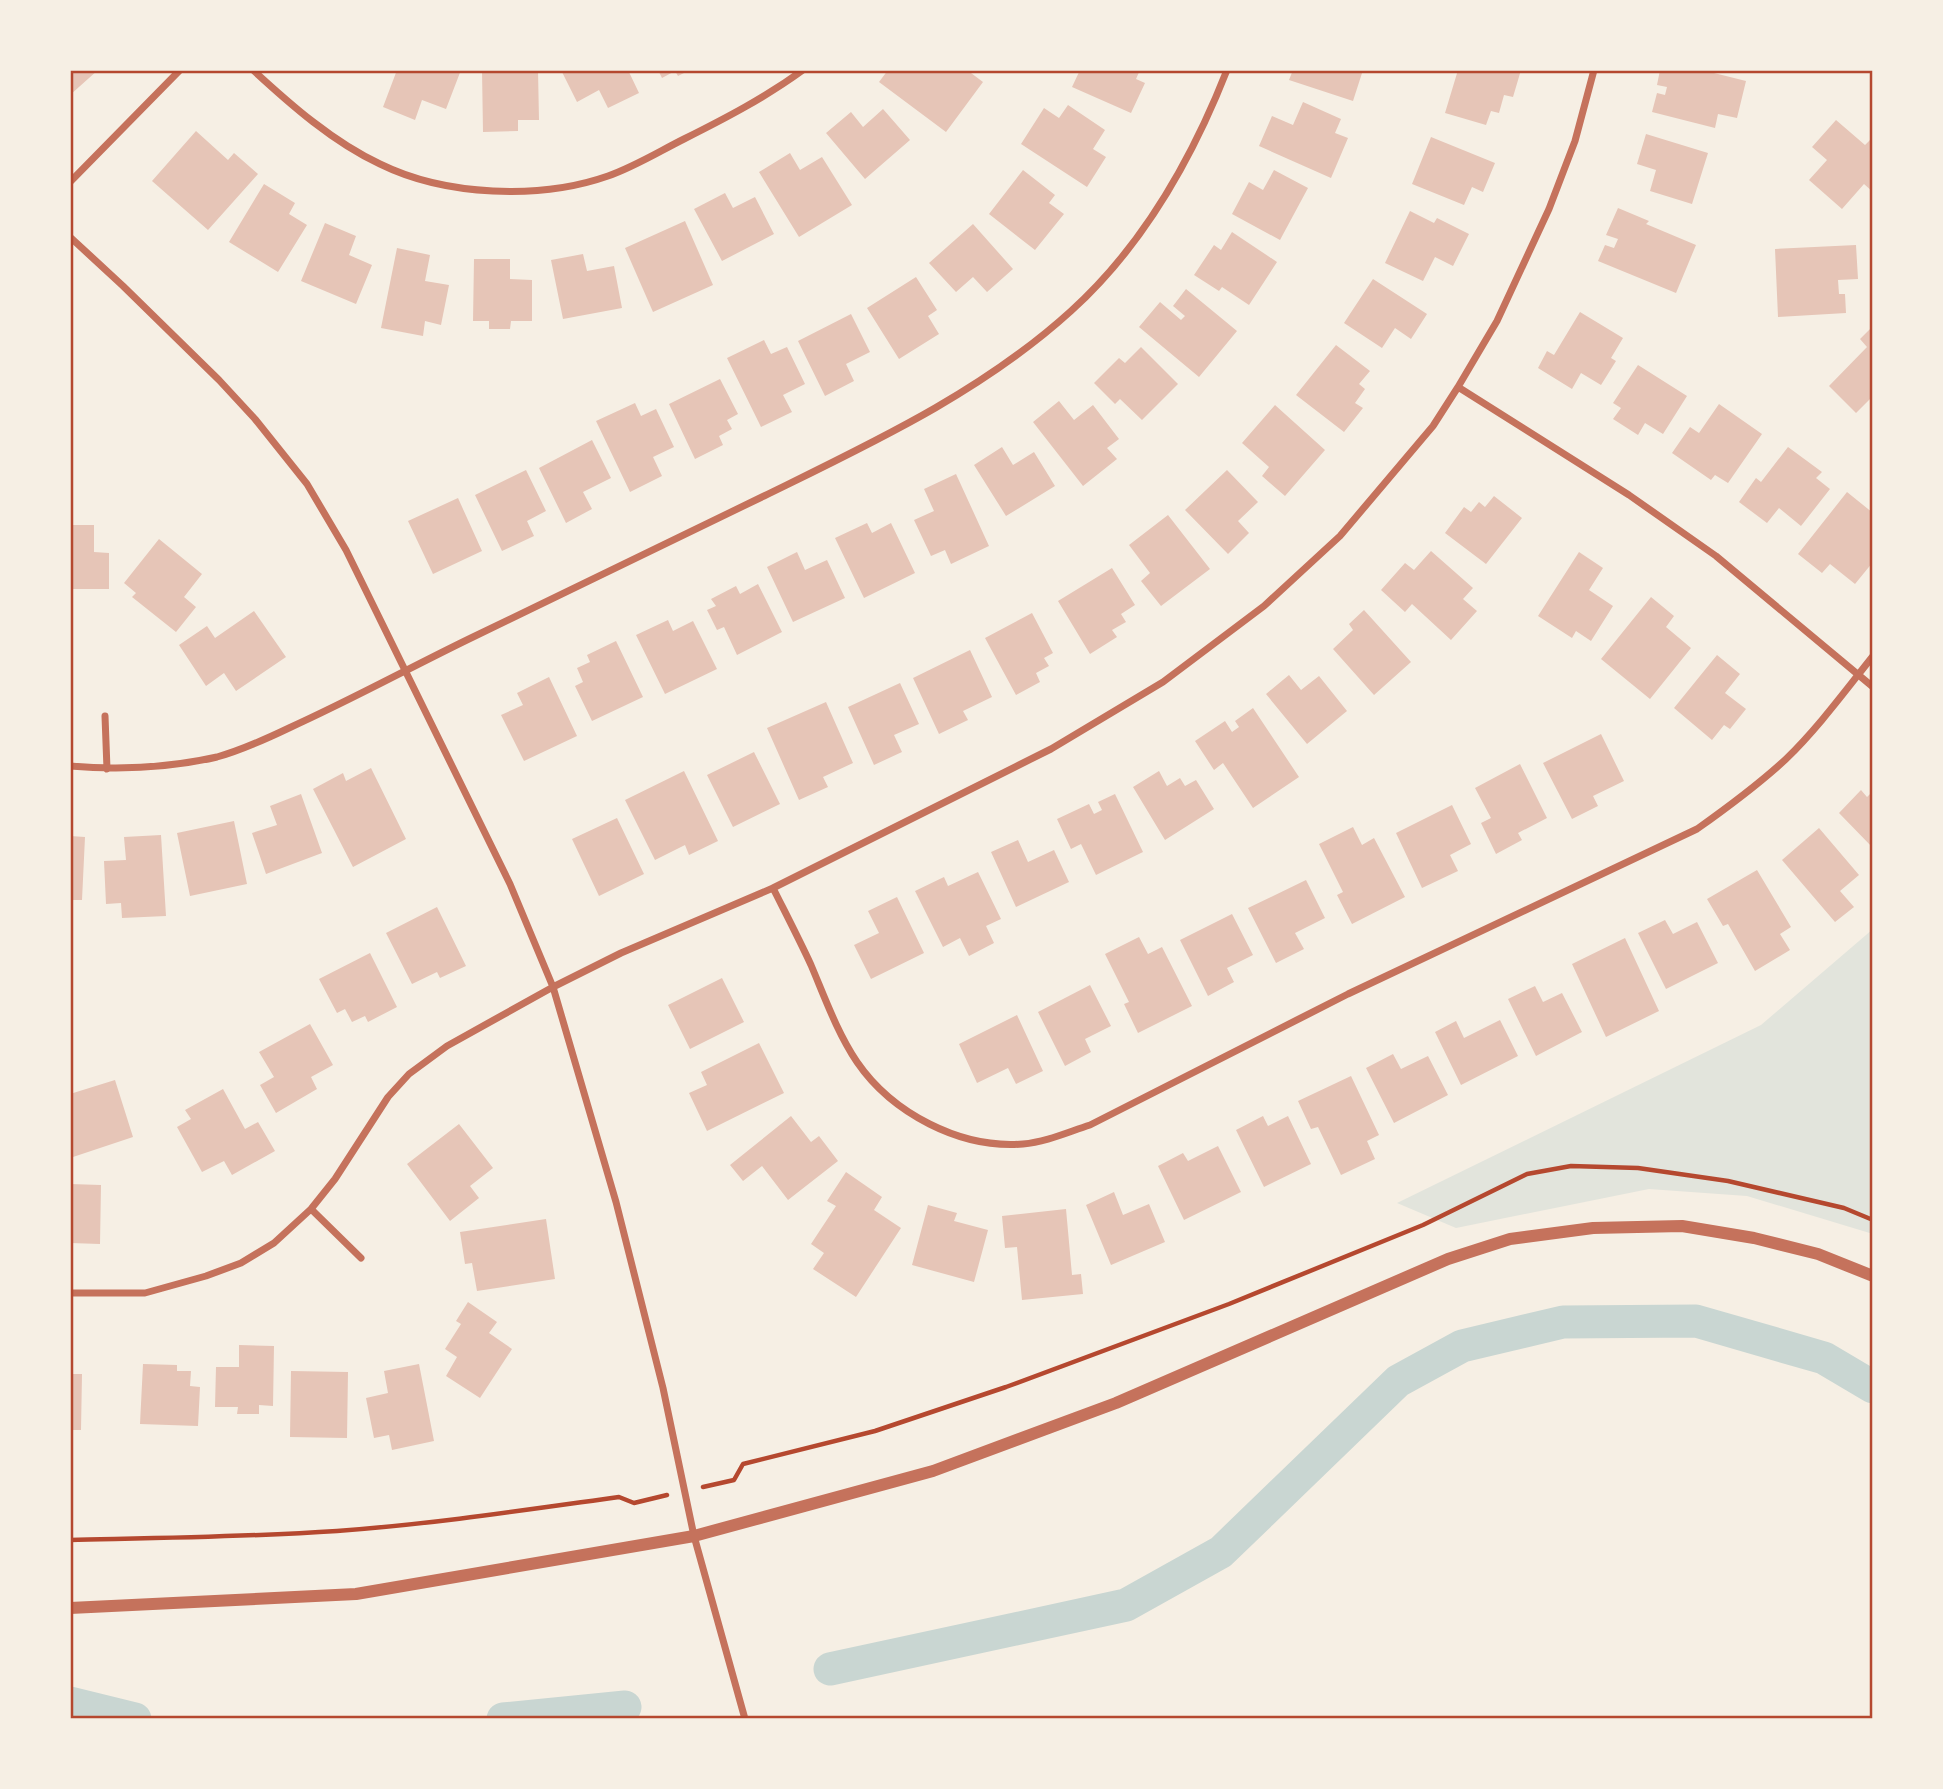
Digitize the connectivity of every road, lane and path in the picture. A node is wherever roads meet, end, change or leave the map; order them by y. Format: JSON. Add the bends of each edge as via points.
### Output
{"nodes":[{"id":1,"x":180,"y":70,"type":"edge"},
{"id":2,"x":253,"y":70,"type":"edge"},
{"id":3,"x":803,"y":70,"type":"edge"},
{"id":4,"x":1227,"y":70,"type":"edge"},
{"id":5,"x":1594,"y":70,"type":"edge"},
{"id":6,"x":70,"y":182,"type":"edge"},
{"id":7,"x":70,"y":237,"type":"edge"},
{"id":8,"x":1458,"y":387,"type":"junction"},
{"id":9,"x":1873,"y":656,"type":"edge"},
{"id":10,"x":405,"y":670,"type":"junction"},
{"id":11,"x":1858,"y":675,"type":"junction"},
{"id":12,"x":1873,"y":687,"type":"edge"},
{"id":13,"x":105,"y":716,"type":"dead end"},
{"id":14,"x":70,"y":766,"type":"edge"},
{"id":15,"x":107,"y":769,"type":"junction"},
{"id":16,"x":773,"y":888,"type":"junction"},
{"id":17,"x":554,"y":987,"type":"junction"},
{"id":18,"x":311,"y":1209,"type":"junction"},
{"id":19,"x":1873,"y":1220,"type":"edge"},
{"id":20,"x":361,"y":1258,"type":"dead end"},
{"id":21,"x":1873,"y":1276,"type":"edge"},
{"id":22,"x":70,"y":1293,"type":"edge"},
{"id":23,"x":734,"y":1480,"type":"dead end"},
{"id":24,"x":634,"y":1503,"type":"dead end"},
{"id":25,"x":694,"y":1536,"type":"junction"},
{"id":26,"x":70,"y":1540,"type":"edge"},
{"id":27,"x":70,"y":1608,"type":"edge"},
{"id":28,"x":745,"y":1719,"type":"edge"}],
"edges":[{"from":1,"to":6,"type":"street"},
{"from":2,"to":3,"type":"street","via":[[331,135],[379,164],[451,186],[518,192],[609,176],[770,93]]},
{"from":4,"to":10,"type":"street","via":[[1165,196],[1107,275],[1044,335],[966,391],[904,426]]},
{"from":5,"to":8,"type":"street","via":[[1575,141],[1531,252]]},
{"from":7,"to":10,"type":"street","via":[[219,380],[307,484],[346,550]]},
{"from":8,"to":11,"type":"street","via":[[1619,488],[1716,556]]},
{"from":8,"to":16,"type":"street","via":[[1433,426],[1340,536],[1221,640],[1163,682],[1051,749]]},
{"from":9,"to":11,"type":"street"},
{"from":10,"to":15,"type":"street","via":[[329,710],[217,757]]},
{"from":10,"to":17,"type":"street","via":[[510,884]]},
{"from":11,"to":12,"type":"street"},
{"from":11,"to":16,"type":"street","via":[[1787,758],[1697,829],[1348,994],[1090,1125],[1046,1140],[1003,1144],[960,1136],[900,1107],[873,1082],[842,1037]]},
{"from":13,"to":15,"type":"street"},
{"from":14,"to":15,"type":"street"},
{"from":16,"to":17,"type":"street"},
{"from":17,"to":18,"type":"street","via":[[447,1046],[409,1074]]},
{"from":17,"to":25,"type":"street","via":[[617,1202]]},
{"from":18,"to":20,"type":"street"},
{"from":18,"to":22,"type":"street","via":[[274,1243],[241,1263],[206,1276],[145,1293]]},
{"from":19,"to":23,"type":"path","via":[[1844,1208],[1728,1181],[1638,1168],[1571,1166],[1527,1174],[1423,1225],[1229,1304],[901,1422],[743,1464]]},
{"from":21,"to":25,"type":"street","via":[[1818,1254],[1682,1226],[1593,1228],[1510,1239],[1448,1259],[1116,1403],[947,1466]]},
{"from":24,"to":26,"type":"path","via":[[619,1497],[458,1520],[337,1531]]},
{"from":25,"to":27,"type":"street","via":[[356,1594]]},
{"from":25,"to":28,"type":"street"}]}
